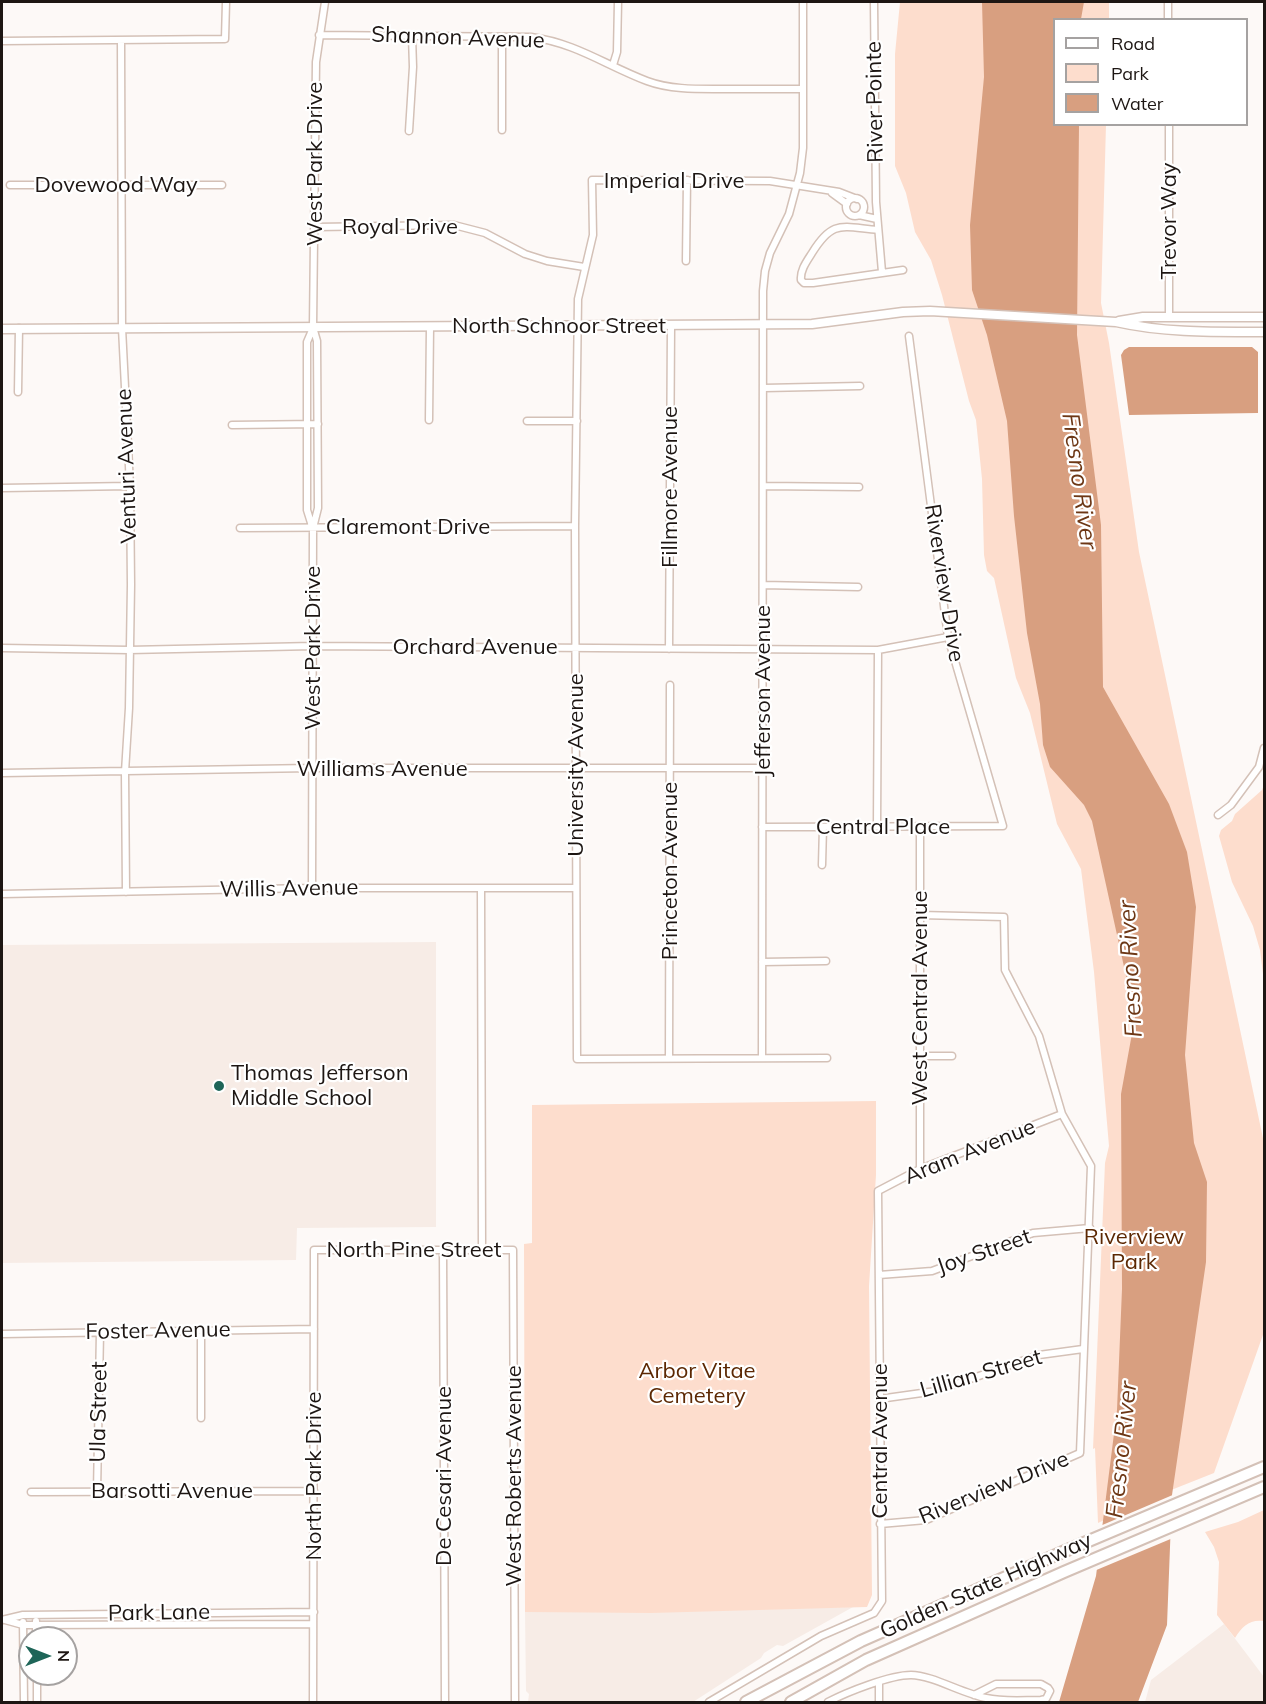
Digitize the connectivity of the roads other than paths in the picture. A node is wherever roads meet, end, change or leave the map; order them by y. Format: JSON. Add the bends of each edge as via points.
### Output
{"nodes":[{"id":1,"x":226,"y":2,"type":"edge"},
{"id":2,"x":326,"y":2,"type":"edge"},
{"id":3,"x":618,"y":2,"type":"edge"},
{"id":4,"x":803,"y":2,"type":"edge"},
{"id":5,"x":874,"y":2,"type":"edge"},
{"id":6,"x":1168,"y":2,"type":"edge"},
{"id":7,"x":1168,"y":18,"type":"edge"},
{"id":8,"x":319,"y":35,"type":"junction"},
{"id":9,"x":412,"y":36,"type":"junction"},
{"id":10,"x":502,"y":37,"type":"junction"},
{"id":11,"x":122,"y":40,"type":"junction"},
{"id":12,"x":2,"y":41,"type":"edge"},
{"id":13,"x":613,"y":65,"type":"junction"},
{"id":14,"x":803,"y":89,"type":"junction"},
{"id":15,"x":1169,"y":126,"type":"edge"},
{"id":16,"x":502,"y":130,"type":"dead end"},
{"id":17,"x":409,"y":131,"type":"dead end"},
{"id":18,"x":687,"y":180,"type":"junction"},
{"id":19,"x":120,"y":184,"type":"junction"},
{"id":20,"x":10,"y":185,"type":"dead end"},
{"id":21,"x":222,"y":185,"type":"dead end"},
{"id":22,"x":796,"y":186,"type":"junction"},
{"id":23,"x":832,"y":193,"type":"junction"},
{"id":24,"x":859,"y":200,"type":"junction"},
{"id":25,"x":876,"y":202,"type":"junction"},
{"id":26,"x":847,"y":204,"type":"junction"},
{"id":27,"x":859,"y":215,"type":"junction"},
{"id":28,"x":877,"y":219,"type":"junction"},
{"id":29,"x":316,"y":227,"type":"junction"},
{"id":30,"x":878,"y":230,"type":"junction"},
{"id":31,"x":686,"y":261,"type":"dead end"},
{"id":32,"x":584,"y":267,"type":"junction"},
{"id":33,"x":903,"y":270,"type":"dead end"},
{"id":34,"x":882,"y":272,"type":"junction"},
{"id":35,"x":1169,"y":317,"type":"junction"},
{"id":36,"x":1264,"y":317,"type":"edge"},
{"id":37,"x":1116,"y":322,"type":"junction"},
{"id":38,"x":762,"y":325,"type":"junction"},
{"id":39,"x":578,"y":326,"type":"junction"},
{"id":40,"x":671,"y":326,"type":"junction"},
{"id":41,"x":314,"y":327,"type":"junction"},
{"id":42,"x":430,"y":327,"type":"junction"},
{"id":43,"x":2,"y":328,"type":"edge"},
{"id":44,"x":19,"y":328,"type":"junction"},
{"id":45,"x":122,"y":328,"type":"junction"},
{"id":46,"x":1264,"y":332,"type":"edge"},
{"id":47,"x":909,"y":336,"type":"dead end"},
{"id":48,"x":860,"y":386,"type":"dead end"},
{"id":49,"x":764,"y":388,"type":"junction"},
{"id":50,"x":18,"y":392,"type":"dead end"},
{"id":51,"x":429,"y":420,"type":"dead end"},
{"id":52,"x":527,"y":422,"type":"dead end"},
{"id":53,"x":577,"y":422,"type":"junction"},
{"id":54,"x":307,"y":424,"type":"junction"},
{"id":55,"x":318,"y":424,"type":"junction"},
{"id":56,"x":232,"y":425,"type":"dead end"},
{"id":57,"x":130,"y":486,"type":"junction"},
{"id":58,"x":763,"y":486,"type":"junction"},
{"id":59,"x":859,"y":487,"type":"dead end"},
{"id":60,"x":2,"y":488,"type":"edge"},
{"id":61,"x":576,"y":526,"type":"junction"},
{"id":62,"x":240,"y":528,"type":"dead end"},
{"id":63,"x":313,"y":528,"type":"junction"},
{"id":64,"x":763,"y":585,"type":"junction"},
{"id":65,"x":858,"y":587,"type":"dead end"},
{"id":66,"x":948,"y":637,"type":"junction"},
{"id":67,"x":313,"y":646,"type":"junction"},
{"id":68,"x":576,"y":647,"type":"junction"},
{"id":69,"x":2,"y":648,"type":"edge"},
{"id":70,"x":669,"y":649,"type":"junction"},
{"id":71,"x":763,"y":649,"type":"junction"},
{"id":72,"x":129,"y":650,"type":"junction"},
{"id":73,"x":878,"y":650,"type":"junction"},
{"id":74,"x":670,"y":685,"type":"dead end"},
{"id":75,"x":1264,"y":748,"type":"edge"},
{"id":76,"x":312,"y":768,"type":"junction"},
{"id":77,"x":670,"y":768,"type":"junction"},
{"id":78,"x":762,"y":768,"type":"junction"},
{"id":79,"x":576,"y":769,"type":"junction"},
{"id":80,"x":125,"y":772,"type":"junction"},
{"id":81,"x":2,"y":773,"type":"edge"},
{"id":82,"x":1218,"y":815,"type":"dead end"},
{"id":83,"x":920,"y":826,"type":"junction"},
{"id":84,"x":1003,"y":826,"type":"joint"},
{"id":85,"x":762,"y":827,"type":"junction"},
{"id":86,"x":823,"y":827,"type":"junction"},
{"id":87,"x":877,"y":827,"type":"junction"},
{"id":88,"x":822,"y":865,"type":"dead end"},
{"id":89,"x":312,"y":888,"type":"junction"},
{"id":90,"x":576,"y":888,"type":"junction"},
{"id":91,"x":481,"y":890,"type":"junction"},
{"id":92,"x":126,"y":892,"type":"junction"},
{"id":93,"x":2,"y":894,"type":"edge"},
{"id":94,"x":920,"y":915,"type":"junction"},
{"id":95,"x":762,"y":962,"type":"junction"},
{"id":96,"x":826,"y":962,"type":"dead end"},
{"id":97,"x":920,"y":1056,"type":"junction"},
{"id":98,"x":952,"y":1056,"type":"dead end"},
{"id":99,"x":669,"y":1058,"type":"junction"},
{"id":100,"x":762,"y":1058,"type":"junction"},
{"id":101,"x":827,"y":1058,"type":"dead end"},
{"id":102,"x":1062,"y":1114,"type":"junction"},
{"id":103,"x":920,"y":1169,"type":"junction"},
{"id":104,"x":1090,"y":1228,"type":"junction"},
{"id":105,"x":314,"y":1250,"type":"joint"},
{"id":106,"x":443,"y":1250,"type":"junction"},
{"id":107,"x":482,"y":1250,"type":"junction"},
{"id":108,"x":513,"y":1250,"type":"joint"},
{"id":109,"x":879,"y":1275,"type":"junction"},
{"id":110,"x":314,"y":1329,"type":"junction"},
{"id":111,"x":201,"y":1330,"type":"junction"},
{"id":112,"x":100,"y":1332,"type":"junction"},
{"id":113,"x":2,"y":1334,"type":"edge"},
{"id":114,"x":1083,"y":1349,"type":"junction"},
{"id":115,"x":879,"y":1400,"type":"junction"},
{"id":116,"x":201,"y":1418,"type":"dead end"},
{"id":117,"x":1264,"y":1467,"type":"edge"},
{"id":118,"x":1264,"y":1487,"type":"edge"},
{"id":119,"x":314,"y":1491,"type":"junction"},
{"id":120,"x":31,"y":1492,"type":"dead end"},
{"id":121,"x":97,"y":1492,"type":"junction"},
{"id":122,"x":880,"y":1524,"type":"junction"},
{"id":123,"x":314,"y":1612,"type":"junction"},
{"id":124,"x":23,"y":1615,"type":"junction"},
{"id":125,"x":35,"y":1615,"type":"junction"},
{"id":126,"x":3,"y":1620,"type":"edge"},
{"id":127,"x":313,"y":1624,"type":"junction"},
{"id":128,"x":23,"y":1625,"type":"junction"},
{"id":129,"x":36,"y":1625,"type":"junction"},
{"id":130,"x":879,"y":1683,"type":"junction"},
{"id":131,"x":37,"y":1686,"type":"edge"},
{"id":132,"x":974,"y":1695,"type":"junction"},
{"id":133,"x":24,"y":1702,"type":"edge"},
{"id":134,"x":37,"y":1702,"type":"edge"},
{"id":135,"x":313,"y":1702,"type":"edge"},
{"id":136,"x":445,"y":1702,"type":"edge"},
{"id":137,"x":515,"y":1702,"type":"edge"},
{"id":138,"x":709,"y":1702,"type":"edge"},
{"id":139,"x":746,"y":1702,"type":"edge"},
{"id":140,"x":791,"y":1702,"type":"edge"},
{"id":141,"x":828,"y":1702,"type":"edge"},
{"id":142,"x":879,"y":1702,"type":"edge"}],
"edges":[{"from":1,"to":11,"type":"street","via":[[225,39]]},
{"from":2,"to":8,"type":"street","name":"West Park Drive"},
{"from":3,"to":13,"type":"street"},
{"from":4,"to":14,"type":"street"},
{"from":5,"to":25,"type":"street","name":"River Pointe"},
{"from":6,"to":7,"type":"street"},
{"from":8,"to":9,"type":"street","name":"Shannon Avenue"},
{"from":8,"to":29,"type":"street","name":"West Park Drive"},
{"from":9,"to":10,"type":"street","name":"Shannon Avenue"},
{"from":9,"to":17,"type":"street"},
{"from":10,"to":13,"type":"street","name":"Shannon Avenue","via":[[552,40]]},
{"from":10,"to":16,"type":"street"},
{"from":11,"to":12,"type":"street"},
{"from":11,"to":19,"type":"street","name":"Venturi Avenue"},
{"from":13,"to":14,"type":"street","name":"Shannon Avenue","via":[[647,81],[680,88]]},
{"from":14,"to":22,"type":"street","via":[[803,148]]},
{"from":15,"to":35,"type":"street","name":"Trevor Way"},
{"from":18,"to":22,"type":"street","name":"Imperial Drive","via":[[770,181]]},
{"from":18,"to":31,"type":"street"},
{"from":18,"to":32,"type":"street","name":"Imperial Drive","via":[[592,180],[592,235]]},
{"from":19,"to":20,"type":"street","name":"Dovewood Way"},
{"from":19,"to":21,"type":"street","name":"Dovewood Way"},
{"from":19,"to":45,"type":"street","name":"Venturi Avenue"},
{"from":22,"to":23,"type":"street"},
{"from":22,"to":38,"type":"street","via":[[789,214],[765,271]]},
{"from":23,"to":24,"type":"street"},
{"from":23,"to":26,"type":"street"},
{"from":24,"to":25,"type":"street"},
{"from":24,"to":26,"type":"street"},
{"from":24,"to":27,"type":"street","via":[[864,209]]},
{"from":25,"to":28,"type":"street","name":"River Pointe"},
{"from":26,"to":27,"type":"street","via":[[848,213]]},
{"from":27,"to":28,"type":"street"},
{"from":28,"to":30,"type":"street","name":"River Pointe"},
{"from":29,"to":32,"type":"street","name":"Royal Drive","via":[[454,225],[485,233],[525,254]]},
{"from":29,"to":41,"type":"street","name":"West Park Drive"},
{"from":30,"to":34,"type":"street","name":"River Pointe"},
{"from":30,"to":34,"type":"street","via":[[846,226],[824,234],[809,256],[801,280],[813,283]]},
{"from":32,"to":39,"type":"street","name":"Imperial Drive"},
{"from":33,"to":34,"type":"street"},
{"from":35,"to":36,"type":"street","name":"North Schnoor Street"},
{"from":35,"to":37,"type":"street","name":"North Schnoor Street"},
{"from":37,"to":38,"type":"street","name":"North Schnoor Street","via":[[903,312],[812,324]]},
{"from":37,"to":46,"type":"street","name":"North Schnoor Street","via":[[1195,332]]},
{"from":38,"to":40,"type":"street","name":"North Schnoor Street"},
{"from":38,"to":49,"type":"street","name":"Jefferson Avenue"},
{"from":39,"to":40,"type":"street","name":"North Schnoor Street"},
{"from":39,"to":42,"type":"street","name":"North Schnoor Street"},
{"from":39,"to":53,"type":"street","name":"University Avenue"},
{"from":40,"to":70,"type":"street","name":"Fillmore Avenue"},
{"from":41,"to":42,"type":"street","name":"North Schnoor Street"},
{"from":41,"to":45,"type":"street","name":"North Schnoor Street"},
{"from":41,"to":54,"type":"street","name":"West Park Drive","via":[[307,342]]},
{"from":41,"to":55,"type":"street","name":"West Park Drive"},
{"from":42,"to":51,"type":"street"},
{"from":43,"to":44,"type":"street","name":"North Schnoor Street"},
{"from":44,"to":45,"type":"street","name":"North Schnoor Street"},
{"from":44,"to":50,"type":"street"},
{"from":45,"to":57,"type":"street","name":"Venturi Avenue"},
{"from":47,"to":66,"type":"street","name":"Riverview Drive"},
{"from":48,"to":49,"type":"street"},
{"from":49,"to":58,"type":"street","name":"Jefferson Avenue"},
{"from":52,"to":53,"type":"street"},
{"from":53,"to":61,"type":"street","name":"University Avenue"},
{"from":54,"to":55,"type":"street"},
{"from":54,"to":56,"type":"street"},
{"from":54,"to":63,"type":"street","name":"West Park Drive","via":[[307,510]]},
{"from":55,"to":63,"type":"street","name":"West Park Drive","via":[[318,508]]},
{"from":57,"to":60,"type":"street"},
{"from":57,"to":72,"type":"street","name":"Venturi Avenue"},
{"from":58,"to":59,"type":"street"},
{"from":58,"to":64,"type":"street","name":"Jefferson Avenue"},
{"from":61,"to":63,"type":"street","name":"Claremont Drive"},
{"from":61,"to":68,"type":"street","name":"University Avenue"},
{"from":62,"to":63,"type":"street","name":"Claremont Drive"},
{"from":63,"to":67,"type":"street","name":"West Park Drive"},
{"from":64,"to":65,"type":"street"},
{"from":64,"to":71,"type":"street","name":"Jefferson Avenue"},
{"from":66,"to":73,"type":"street","name":"Orchard Avenue"},
{"from":66,"to":84,"type":"street","name":"Riverview Drive"},
{"from":67,"to":68,"type":"street","name":"Orchard Avenue"},
{"from":67,"to":72,"type":"street","name":"Orchard Avenue"},
{"from":67,"to":76,"type":"street","name":"West Park Drive"},
{"from":68,"to":70,"type":"street","name":"Orchard Avenue"},
{"from":68,"to":79,"type":"street","name":"University Avenue"},
{"from":69,"to":72,"type":"street","name":"Orchard Avenue"},
{"from":70,"to":71,"type":"street","name":"Orchard Avenue"},
{"from":71,"to":73,"type":"street","name":"Orchard Avenue"},
{"from":71,"to":78,"type":"street","name":"Jefferson Avenue"},
{"from":72,"to":80,"type":"street","name":"Venturi Avenue"},
{"from":73,"to":87,"type":"street"},
{"from":74,"to":77,"type":"street","name":"Princeton Avenue"},
{"from":75,"to":82,"type":"street","via":[[1259,767],[1231,805]]},
{"from":76,"to":79,"type":"street","name":"Williams Avenue"},
{"from":76,"to":80,"type":"street","name":"Williams Avenue"},
{"from":76,"to":89,"type":"street","name":"West Park Drive"},
{"from":77,"to":78,"type":"street","name":"Williams Avenue"},
{"from":77,"to":79,"type":"street","name":"Williams Avenue"},
{"from":77,"to":99,"type":"street","name":"Princeton Avenue"},
{"from":78,"to":85,"type":"street","name":"Jefferson Avenue"},
{"from":79,"to":90,"type":"street","name":"University Avenue"},
{"from":80,"to":81,"type":"street","name":"Williams Avenue"},
{"from":80,"to":92,"type":"street","name":"Venturi Avenue"},
{"from":83,"to":84,"type":"street","name":"Central Place"},
{"from":83,"to":87,"type":"street","name":"Central Place"},
{"from":83,"to":94,"type":"street","name":"West Central Avenue"},
{"from":85,"to":86,"type":"street","name":"Central Place"},
{"from":85,"to":95,"type":"street","name":"Jefferson Avenue"},
{"from":86,"to":87,"type":"street","name":"Central Place"},
{"from":86,"to":88,"type":"street"},
{"from":89,"to":91,"type":"street","name":"Willis Avenue"},
{"from":89,"to":92,"type":"street","name":"Willis Avenue"},
{"from":90,"to":91,"type":"street","name":"Willis Avenue"},
{"from":90,"to":99,"type":"street","name":"University Avenue","via":[[577,1059]]},
{"from":91,"to":107,"type":"street"},
{"from":92,"to":93,"type":"street","name":"Willis Avenue"},
{"from":94,"to":97,"type":"street","name":"West Central Avenue"},
{"from":94,"to":102,"type":"street","name":"Riverview Drive","via":[[1004,917],[1005,970],[1039,1036]]},
{"from":95,"to":96,"type":"street"},
{"from":95,"to":100,"type":"street","name":"Jefferson Avenue"},
{"from":97,"to":98,"type":"street"},
{"from":97,"to":103,"type":"street","name":"West Central Avenue"},
{"from":99,"to":100,"type":"street"},
{"from":100,"to":101,"type":"street"},
{"from":102,"to":103,"type":"street","name":"Aram Avenue"},
{"from":102,"to":104,"type":"street","name":"Riverview Drive","via":[[1091,1166]]},
{"from":103,"to":109,"type":"street","name":"Aram Avenue","via":[[878,1191]]},
{"from":104,"to":109,"type":"street","name":"Joy Street","via":[[1033,1233],[932,1271]]},
{"from":104,"to":114,"type":"street","name":"Riverview Drive"},
{"from":105,"to":106,"type":"street","name":"North Pine Street"},
{"from":105,"to":110,"type":"street","name":"North Park Drive"},
{"from":106,"to":107,"type":"street","name":"North Pine Street"},
{"from":106,"to":136,"type":"street","name":"De Cesari Avenue"},
{"from":107,"to":108,"type":"street","name":"North Pine Street"},
{"from":108,"to":137,"type":"street","name":"West Roberts Avenue"},
{"from":109,"to":115,"type":"street","name":"Central Avenue"},
{"from":110,"to":111,"type":"street","name":"Foster Avenue"},
{"from":110,"to":119,"type":"street","name":"North Park Drive"},
{"from":111,"to":112,"type":"street","name":"Foster Avenue"},
{"from":111,"to":116,"type":"street"},
{"from":112,"to":113,"type":"street","name":"Foster Avenue"},
{"from":112,"to":121,"type":"street","name":"Ula Street"},
{"from":114,"to":115,"type":"street","name":"Lillian Street","via":[[1039,1355],[936,1391]]},
{"from":114,"to":122,"type":"street","name":"Riverview Drive","via":[[1080,1453],[926,1520]]},
{"from":115,"to":122,"type":"street","name":"Central Avenue"},
{"from":117,"to":139,"type":"highway","name":"Golden State Highway","via":[[861,1641]]},
{"from":118,"to":140,"type":"highway","name":"Golden State Highway","via":[[866,1660]]},
{"from":119,"to":121,"type":"street","name":"Barsotti Avenue"},
{"from":119,"to":123,"type":"street","name":"North Park Drive"},
{"from":120,"to":121,"type":"street","name":"Barsotti Avenue"},
{"from":122,"to":138,"type":"street","name":"Central Avenue","via":[[879,1607],[776,1661]]},
{"from":123,"to":125,"type":"street","name":"Park Lane"},
{"from":123,"to":127,"type":"street","name":"North Park Drive"},
{"from":124,"to":125,"type":"street","name":"Park Lane"},
{"from":124,"to":126,"type":"street","name":"Park Lane"},
{"from":124,"to":128,"type":"street"},
{"from":125,"to":129,"type":"street"},
{"from":126,"to":128,"type":"street","name":"Park Lane"},
{"from":127,"to":129,"type":"street","name":"Park Lane"},
{"from":127,"to":135,"type":"street","name":"North Park Drive"},
{"from":128,"to":129,"type":"street","name":"Park Lane"},
{"from":128,"to":133,"type":"street"},
{"from":130,"to":132,"type":"street","via":[[912,1675]]},
{"from":130,"to":141,"type":"street"},
{"from":130,"to":142,"type":"street"},
{"from":131,"to":134,"type":"street"},
{"from":132,"to":132,"type":"street","via":[[994,1700],[1041,1700],[1050,1692],[1041,1684],[996,1684]]}]}
